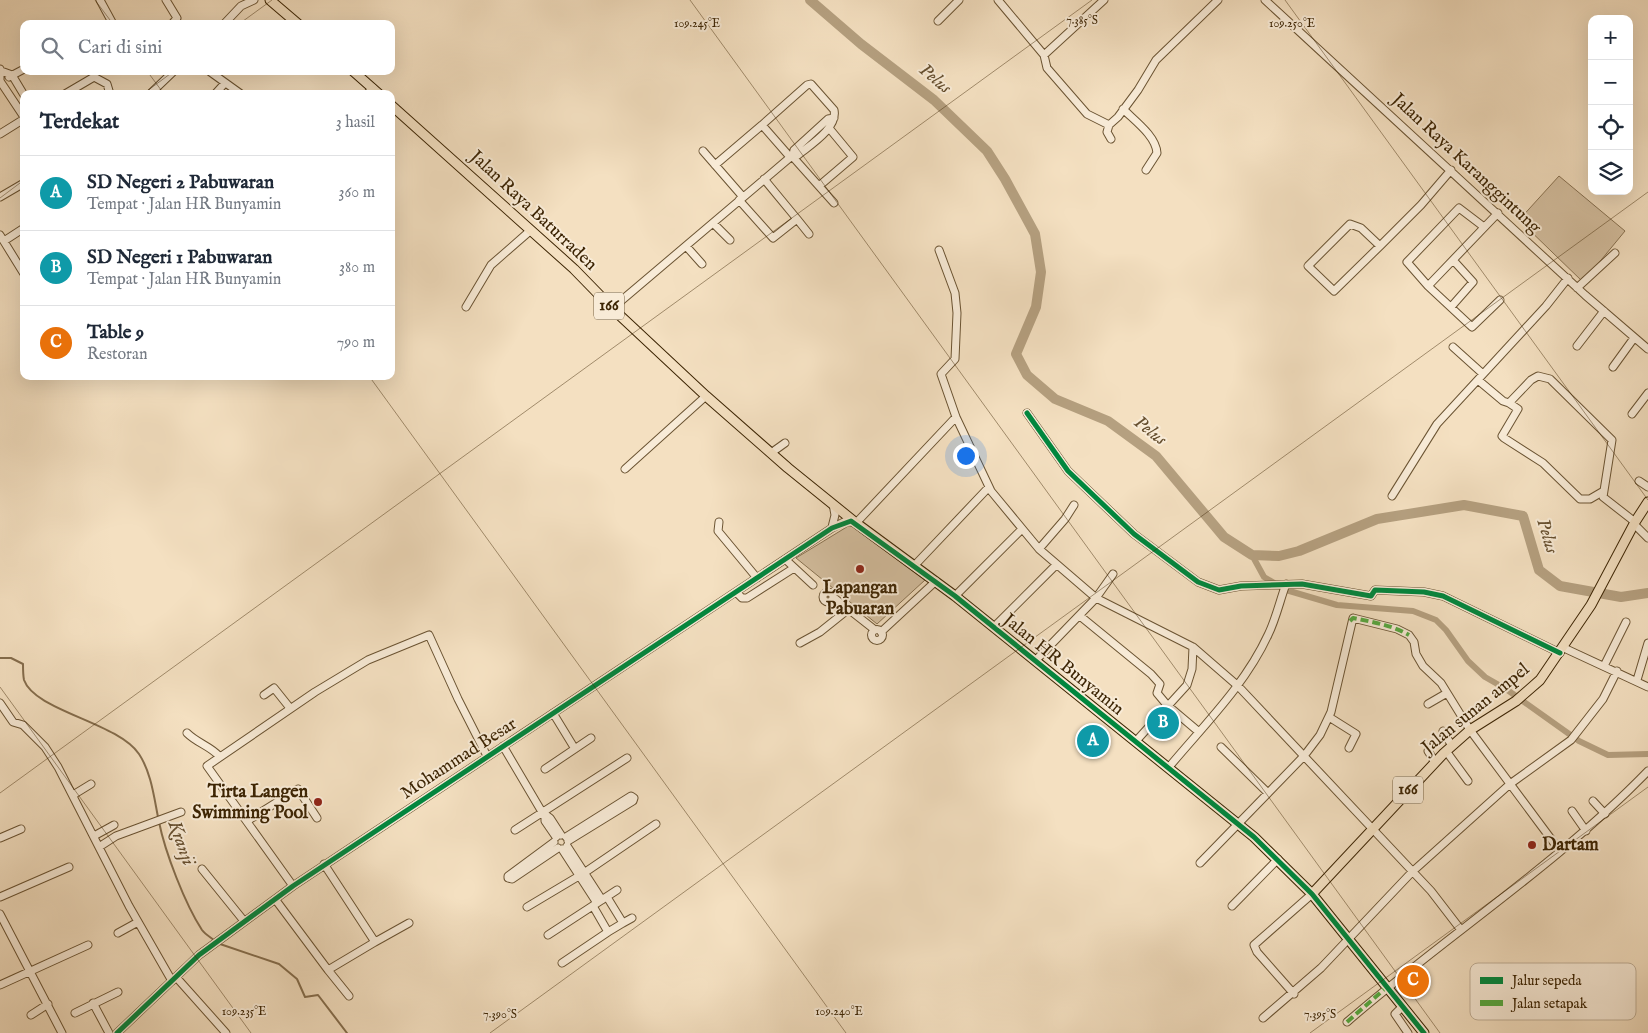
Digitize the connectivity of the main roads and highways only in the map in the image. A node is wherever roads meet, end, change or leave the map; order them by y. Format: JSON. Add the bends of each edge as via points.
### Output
{"nodes":[{"id":1,"x":270,"y":0,"type":"edge"},
{"id":2,"x":293,"y":20,"type":"edge"},
{"id":3,"x":357,"y":75,"type":"edge"},
{"id":4,"x":371,"y":90,"type":"edge"},
{"id":5,"x":395,"y":109,"type":"edge"},
{"id":6,"x":1648,"y":502,"type":"edge"},
{"id":7,"x":856,"y":523,"type":"joint"},
{"id":8,"x":1312,"y":894,"type":"junction"},
{"id":9,"x":1424,"y":1033,"type":"edge"}],
"edges":[{"from":1,"to":2,"type":"main road"},
{"from":3,"to":4,"type":"main road"},
{"from":5,"to":7,"type":"main road","name":"Jalan Raya Baturraden","number":"166","via":[[531,230],[706,396]]},
{"from":6,"to":8,"type":"main road","name":"Jalan sunan ampel","number":"166","via":[[1591,605],[1540,680],[1525,694],[1470,730],[1435,762]]},
{"from":7,"to":8,"type":"main road","name":"Jalan HR Bunyamin","number":"166","via":[[936,581],[1240,824]]},
{"from":8,"to":9,"type":"main road","name":"Jalan HR Bunyamin"}]}
